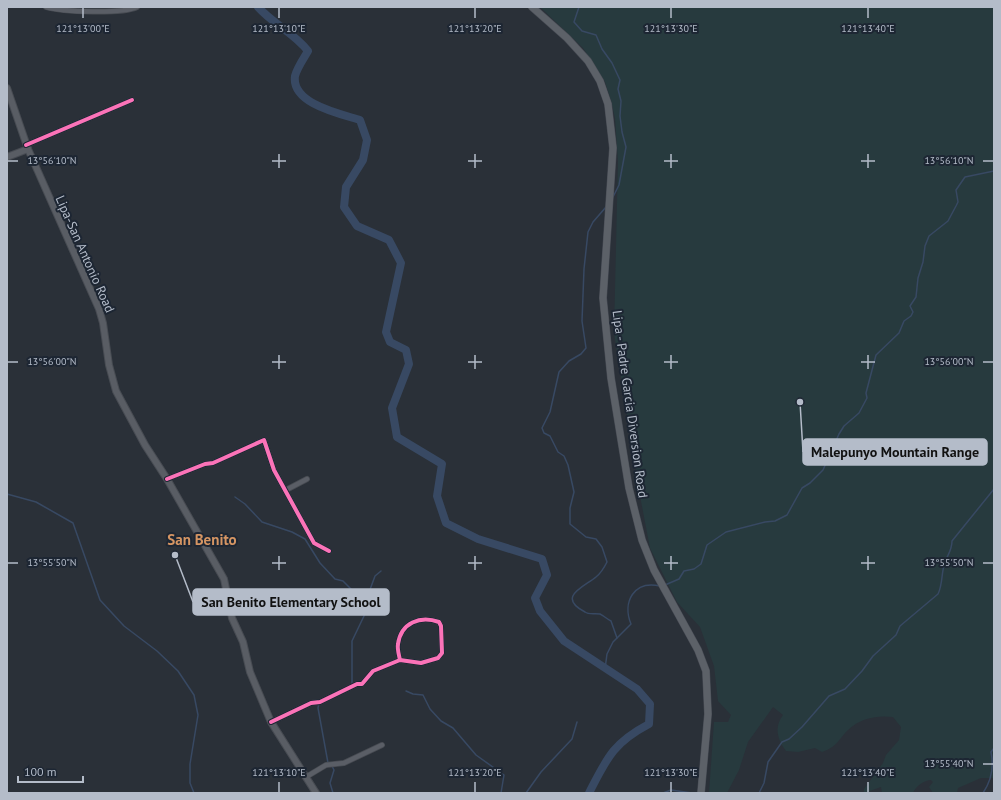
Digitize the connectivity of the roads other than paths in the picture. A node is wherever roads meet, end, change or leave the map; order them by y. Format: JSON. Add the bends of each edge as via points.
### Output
{"nodes":[{"id":1,"x":46,"y":7,"type":"edge"},
{"id":2,"x":137,"y":7,"type":"edge"},
{"id":3,"x":532,"y":7,"type":"edge"},
{"id":4,"x":7,"y":88,"type":"edge"},
{"id":5,"x":132,"y":100,"type":"dead end"},
{"id":6,"x":27,"y":147,"type":"junction"},
{"id":7,"x":7,"y":157,"type":"edge"},
{"id":8,"x":167,"y":479,"type":"junction"},
{"id":9,"x":307,"y":479,"type":"dead end"},
{"id":10,"x":286,"y":490,"type":"junction"},
{"id":11,"x":329,"y":551,"type":"dead end"},
{"id":12,"x":400,"y":660,"type":"junction"},
{"id":13,"x":271,"y":722,"type":"junction"},
{"id":14,"x":382,"y":745,"type":"dead end"},
{"id":15,"x":306,"y":777,"type":"junction"},
{"id":16,"x":316,"y":793,"type":"edge"},
{"id":17,"x":701,"y":793,"type":"edge"}],
"edges":[{"from":1,"to":2,"type":"street","via":[[99,11]]},
{"from":3,"to":17,"type":"main road","name":"Lipa - Padre Garcia Diversion Road","via":[[588,61],[600,81],[608,104],[613,148],[603,310],[612,385],[633,505],[642,540],[654,570],[698,650],[706,671],[708,714]]},
{"from":4,"to":6,"type":"main road","name":"Lipa-San Antonio Road"},
{"from":5,"to":6,"type":"street"},
{"from":6,"to":7,"type":"main road"},
{"from":6,"to":8,"type":"main road","name":"Lipa-San Antonio Road","via":[[99,309],[116,391]]},
{"from":8,"to":10,"type":"street","via":[[213,463],[264,440],[274,470]]},
{"from":8,"to":13,"type":"main road","name":"Lipa-San Antonio Road","via":[[224,579],[232,618],[243,642],[250,672]]},
{"from":9,"to":10,"type":"street"},
{"from":10,"to":11,"type":"street","via":[[314,543]]},
{"from":12,"to":12,"type":"street","via":[[398,645],[401,633],[411,622],[423,619],[439,622],[442,653],[438,658],[421,663]]},
{"from":12,"to":13,"type":"street","via":[[373,671],[362,684]]},
{"from":13,"to":15,"type":"main road","name":"Lipa-San Antonio Road"},
{"from":14,"to":15,"type":"street","via":[[344,763],[326,765]]},
{"from":15,"to":16,"type":"main road","name":"Lipa-San Antonio Road"}]}
